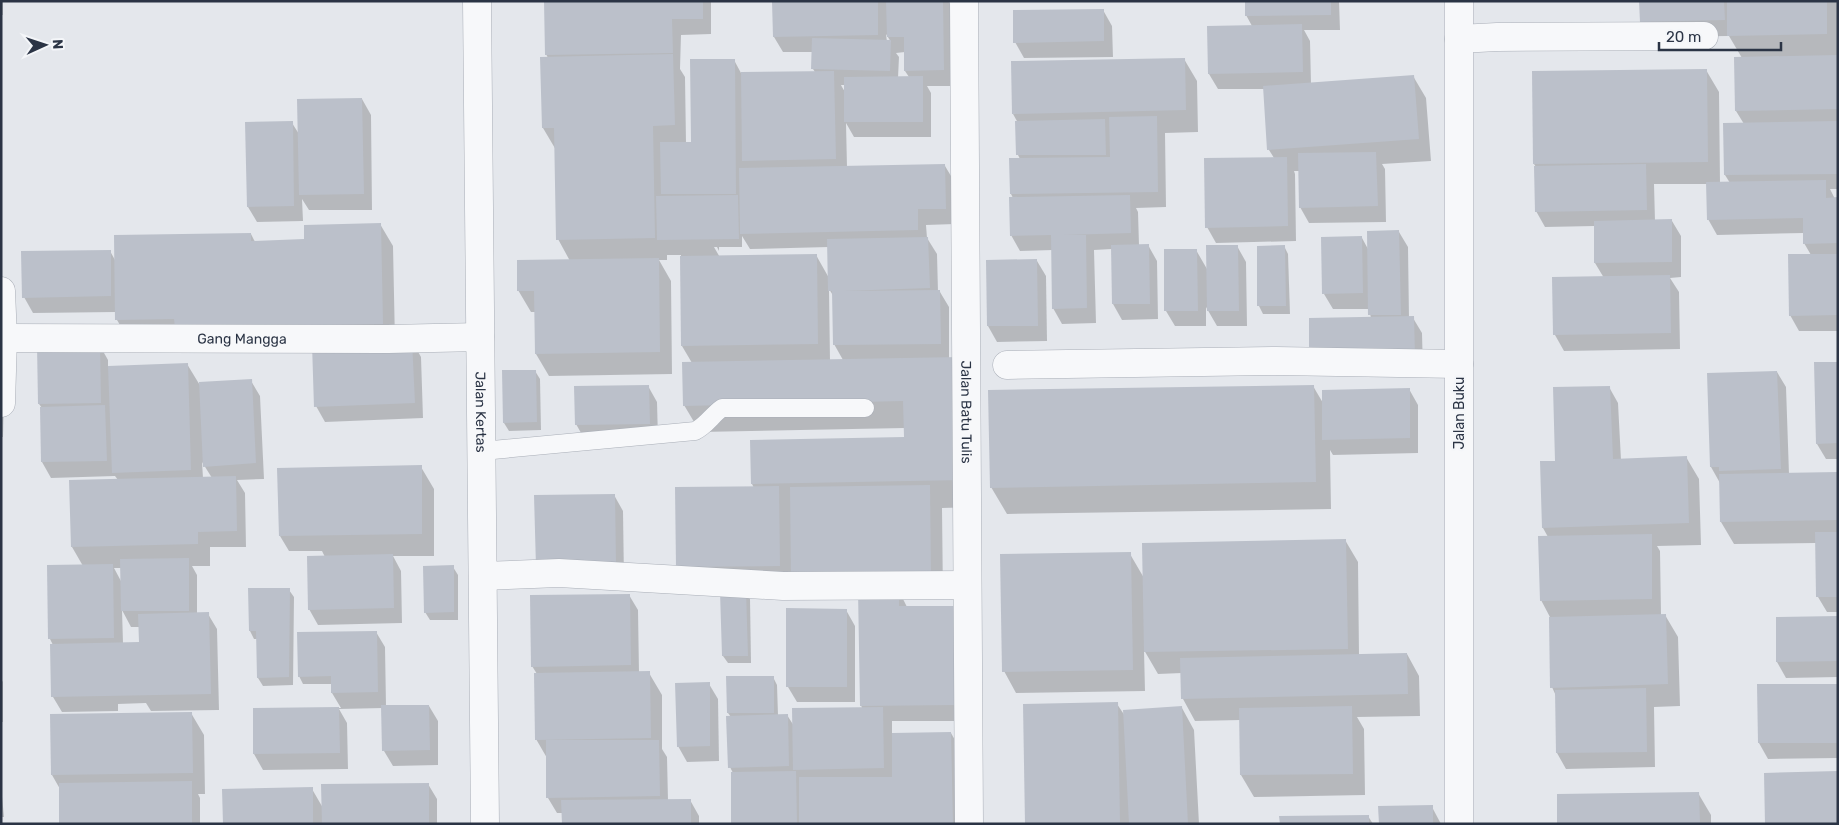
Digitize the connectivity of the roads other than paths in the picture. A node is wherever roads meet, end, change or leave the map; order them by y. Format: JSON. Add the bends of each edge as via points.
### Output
{"nodes":[{"id":1,"x":477,"y":1,"type":"edge"},
{"id":2,"x":964,"y":1,"type":"edge"},
{"id":3,"x":1459,"y":1,"type":"edge"},
{"id":4,"x":1704,"y":36,"type":"dead end"},
{"id":5,"x":1459,"y":39,"type":"junction"},
{"id":6,"x":1,"y":291,"type":"edge"},
{"id":7,"x":480,"y":337,"type":"junction"},
{"id":8,"x":3,"y":338,"type":"junction"},
{"id":9,"x":1459,"y":364,"type":"junction"},
{"id":10,"x":1006,"y":365,"type":"dead end"},
{"id":11,"x":1,"y":403,"type":"edge"},
{"id":12,"x":865,"y":408,"type":"dead end"},
{"id":13,"x":482,"y":451,"type":"junction"},
{"id":14,"x":483,"y":576,"type":"junction"},
{"id":15,"x":968,"y":585,"type":"junction"},
{"id":16,"x":485,"y":824,"type":"edge"},
{"id":17,"x":969,"y":824,"type":"edge"},
{"id":18,"x":1459,"y":824,"type":"edge"}],
"edges":[{"from":1,"to":7,"type":"street","name":"Jalan Kertas"},
{"from":2,"to":15,"type":"street","name":"Jalan Batu Tulis"},
{"from":3,"to":5,"type":"street","name":"Jalan Buku"},
{"from":4,"to":5,"type":"street"},
{"from":5,"to":9,"type":"street","name":"Jalan Buku"},
{"from":6,"to":8,"type":"street"},
{"from":7,"to":8,"type":"street","name":"Gang Mangga"},
{"from":7,"to":13,"type":"street","name":"Jalan Kertas"},
{"from":8,"to":11,"type":"street"},
{"from":9,"to":10,"type":"street","via":[[1276,361]]},
{"from":9,"to":18,"type":"street","name":"Jalan Buku"},
{"from":12,"to":13,"type":"lane","via":[[722,408],[704,427],[695,431]]},
{"from":13,"to":14,"type":"street","name":"Jalan Kertas"},
{"from":14,"to":15,"type":"street","via":[[559,573],[783,586]]},
{"from":14,"to":16,"type":"street","name":"Jalan Kertas"},
{"from":15,"to":17,"type":"street","name":"Jalan Batu Tulis"}]}
